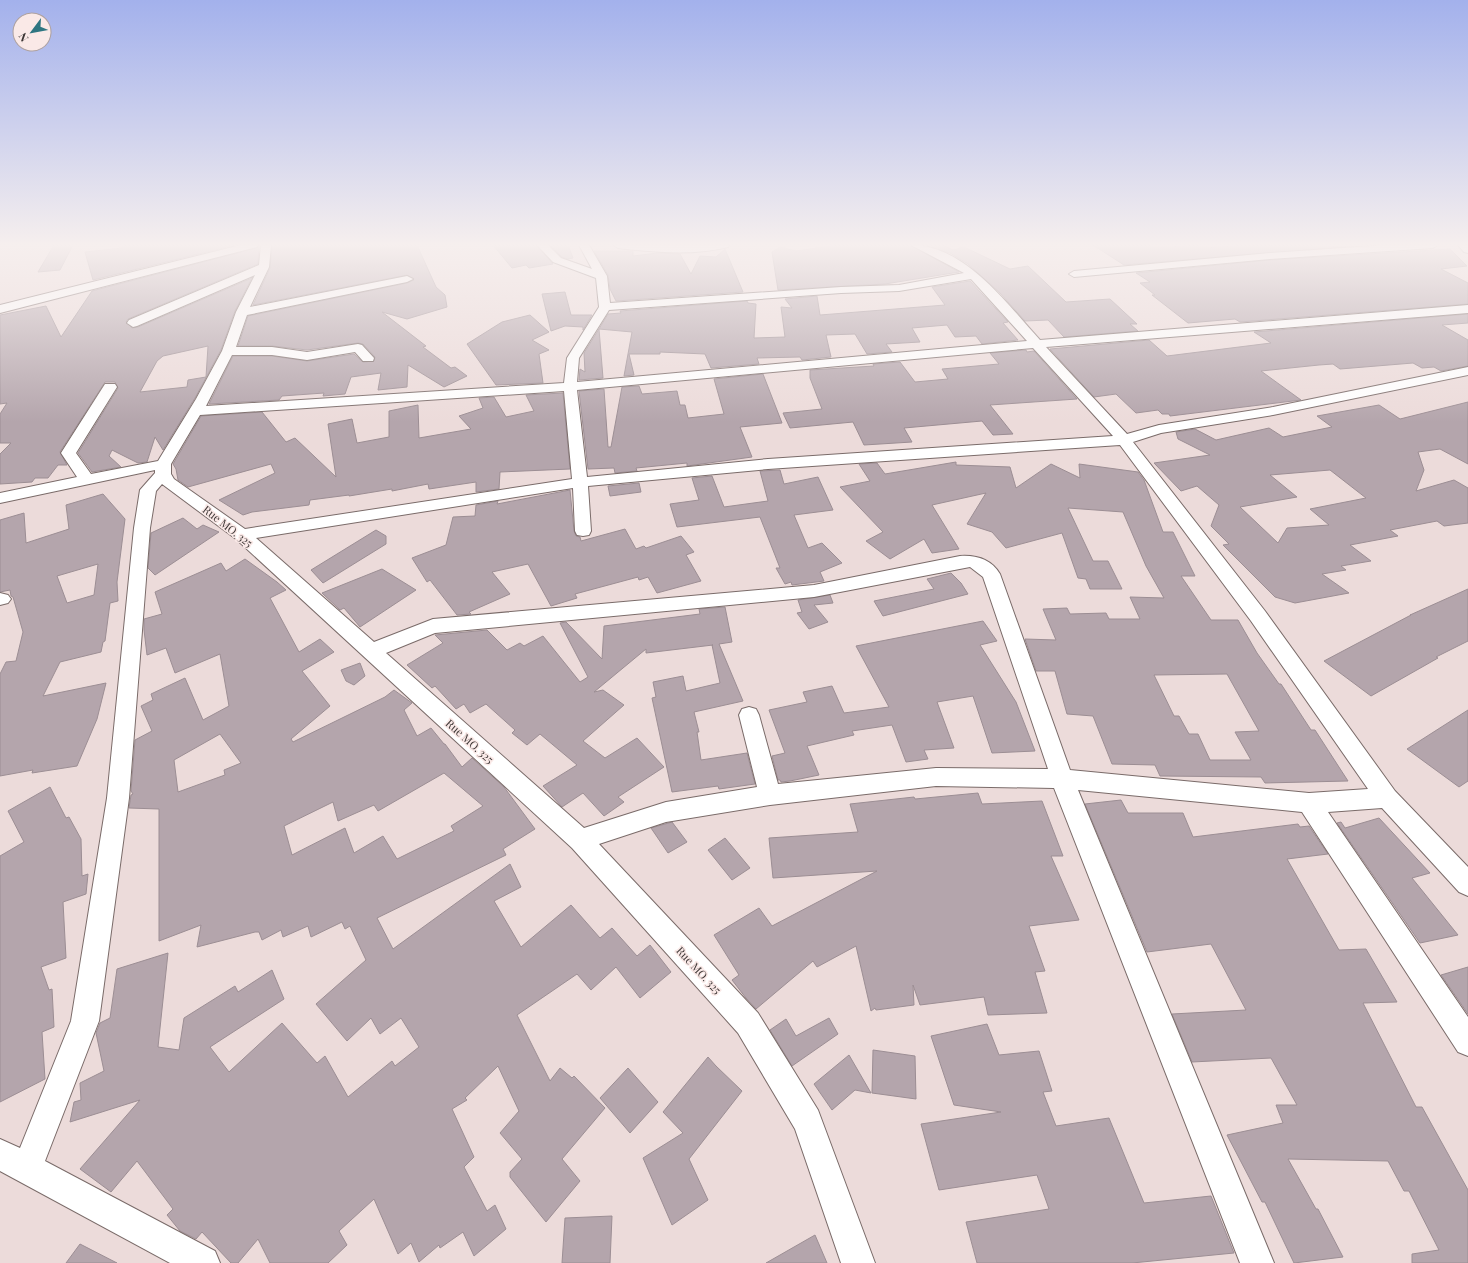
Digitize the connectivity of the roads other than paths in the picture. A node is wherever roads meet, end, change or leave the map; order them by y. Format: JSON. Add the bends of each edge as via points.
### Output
{"nodes":[{"id":1,"x":20,"y":304,"type":"edge"},
{"id":2,"x":178,"y":304,"type":"edge"},
{"id":3,"x":246,"y":304,"type":"edge"},
{"id":4,"x":282,"y":304,"type":"edge"},
{"id":5,"x":605,"y":304,"type":"edge"},
{"id":6,"x":647,"y":304,"type":"edge"},
{"id":7,"x":1000,"y":304,"type":"edge"},
{"id":8,"x":605,"y":307,"type":"junction"},
{"id":9,"x":0,"y":309,"type":"edge"},
{"id":10,"x":1468,"y":309,"type":"edge"},
{"id":11,"x":242,"y":312,"type":"junction"},
{"id":12,"x":133,"y":323,"type":"dead end"},
{"id":13,"x":1036,"y":344,"type":"junction"},
{"id":14,"x":228,"y":351,"type":"junction"},
{"id":15,"x":368,"y":358,"type":"dead end"},
{"id":16,"x":1468,"y":371,"type":"edge"},
{"id":17,"x":110,"y":387,"type":"dead end"},
{"id":18,"x":570,"y":387,"type":"junction"},
{"id":19,"x":196,"y":411,"type":"junction"},
{"id":20,"x":1124,"y":440,"type":"junction"},
{"id":21,"x":163,"y":469,"type":"junction"},
{"id":22,"x":86,"y":479,"type":"junction"},
{"id":23,"x":580,"y":482,"type":"junction"},
{"id":24,"x":0,"y":498,"type":"edge"},
{"id":25,"x":583,"y":531,"type":"dead end"},
{"id":26,"x":242,"y":535,"type":"junction"},
{"id":27,"x":372,"y":651,"type":"junction"},
{"id":28,"x":749,"y":715,"type":"dead end"},
{"id":29,"x":1062,"y":779,"type":"junction"},
{"id":30,"x":770,"y":794,"type":"junction"},
{"id":31,"x":1388,"y":798,"type":"junction"},
{"id":32,"x":1309,"y":803,"type":"junction"},
{"id":33,"x":580,"y":840,"type":"junction"},
{"id":34,"x":1468,"y":884,"type":"edge"},
{"id":35,"x":1468,"y":1042,"type":"edge"},
{"id":36,"x":0,"y":1154,"type":"edge"},
{"id":37,"x":27,"y":1168,"type":"junction"},
{"id":38,"x":203,"y":1263,"type":"edge"},
{"id":39,"x":858,"y":1263,"type":"edge"},
{"id":40,"x":1257,"y":1263,"type":"edge"}],
"edges":[{"from":1,"to":9,"type":"street"},
{"from":2,"to":12,"type":"street"},
{"from":3,"to":11,"type":"street"},
{"from":4,"to":11,"type":"street"},
{"from":5,"to":8,"type":"street"},
{"from":6,"to":8,"type":"street"},
{"from":7,"to":13,"type":"street"},
{"from":8,"to":18,"type":"street","via":[[573,358]]},
{"from":10,"to":13,"type":"street"},
{"from":11,"to":14,"type":"street"},
{"from":13,"to":18,"type":"street"},
{"from":13,"to":20,"type":"street"},
{"from":14,"to":15,"type":"street","via":[[272,351],[307,356],[358,348]]},
{"from":14,"to":19,"type":"street"},
{"from":16,"to":20,"type":"street","via":[[1273,411],[1159,429]]},
{"from":17,"to":22,"type":"street","via":[[68,453]]},
{"from":18,"to":19,"type":"street"},
{"from":18,"to":23,"type":"street"},
{"from":19,"to":21,"type":"street","via":[[185,426]]},
{"from":20,"to":23,"type":"street","via":[[768,464]]},
{"from":20,"to":31,"type":"street","via":[[1258,616]]},
{"from":21,"to":22,"type":"street"},
{"from":21,"to":26,"type":"street","name":"Rue MO. 325","via":[[168,482]]},
{"from":21,"to":37,"type":"street","via":[[148,490],[142,528],[118,798],[86,1021]]},
{"from":22,"to":24,"type":"street"},
{"from":23,"to":25,"type":"street"},
{"from":23,"to":26,"type":"street"},
{"from":26,"to":27,"type":"street","name":"Rue MO. 325"},
{"from":27,"to":29,"type":"street","via":[[433,626],[814,592],[974,561],[991,574]]},
{"from":27,"to":33,"type":"street","name":"Rue MO. 325"},
{"from":28,"to":30,"type":"street"},
{"from":29,"to":30,"type":"street","via":[[936,777]]},
{"from":29,"to":32,"type":"street"},
{"from":29,"to":40,"type":"street"},
{"from":30,"to":33,"type":"street","via":[[666,812]]},
{"from":31,"to":32,"type":"street"},
{"from":31,"to":34,"type":"street"},
{"from":32,"to":35,"type":"street"},
{"from":33,"to":39,"type":"street","name":"Rue MO. 325","via":[[748,1023],[807,1121]]},
{"from":36,"to":37,"type":"street"},
{"from":37,"to":38,"type":"street"}]}
